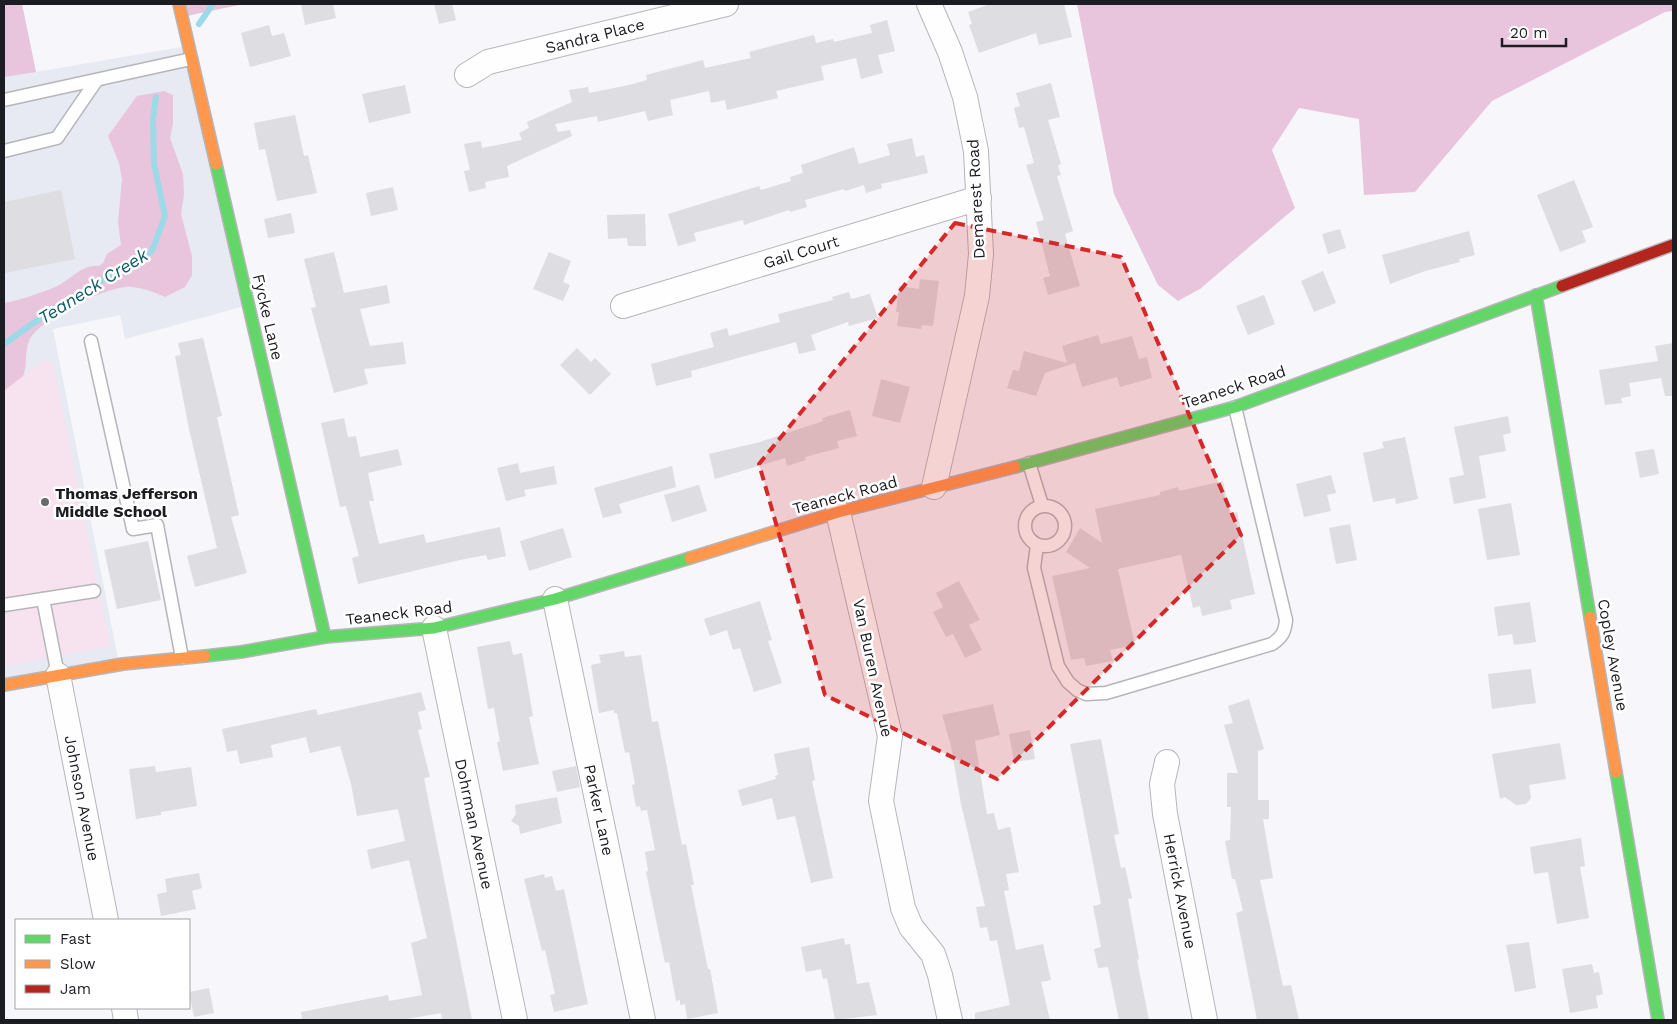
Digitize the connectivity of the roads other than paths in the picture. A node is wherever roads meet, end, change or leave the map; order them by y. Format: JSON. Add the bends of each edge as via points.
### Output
{"nodes":[{"id":1,"x":179,"y":4,"type":"edge"},
{"id":2,"x":726,"y":4,"type":"edge"},
{"id":3,"x":929,"y":4,"type":"edge"},
{"id":4,"x":191,"y":59,"type":"junction"},
{"id":5,"x":467,"y":74,"type":"dead end"},
{"id":6,"x":96,"y":81,"type":"junction"},
{"id":7,"x":4,"y":100,"type":"edge"},
{"id":8,"x":4,"y":151,"type":"edge"},
{"id":9,"x":979,"y":198,"type":"junction"},
{"id":10,"x":1673,"y":245,"type":"edge"},
{"id":11,"x":1536,"y":295,"type":"junction"},
{"id":12,"x":623,"y":306,"type":"dead end"},
{"id":13,"x":91,"y":340,"type":"dead end"},
{"id":14,"x":1235,"y":407,"type":"junction"},
{"id":15,"x":1029,"y":463,"type":"junction"},
{"id":16,"x":934,"y":487,"type":"junction"},
{"id":17,"x":1042,"y":505,"type":"junction"},
{"id":18,"x":838,"y":512,"type":"junction"},
{"id":19,"x":1037,"y":545,"type":"junction"},
{"id":20,"x":94,"y":591,"type":"dead end"},
{"id":21,"x":43,"y":599,"type":"junction"},
{"id":22,"x":555,"y":599,"type":"junction"},
{"id":23,"x":4,"y":605,"type":"edge"},
{"id":24,"x":434,"y":628,"type":"junction"},
{"id":25,"x":325,"y":637,"type":"junction"},
{"id":26,"x":182,"y":658,"type":"junction"},
{"id":27,"x":58,"y":676,"type":"junction"},
{"id":28,"x":4,"y":685,"type":"edge"},
{"id":29,"x":1167,"y":762,"type":"dead end"},
{"id":30,"x":106,"y":919,"type":"edge"},
{"id":31,"x":515,"y":1020,"type":"edge"},
{"id":32,"x":643,"y":1020,"type":"edge"},
{"id":33,"x":950,"y":1020,"type":"edge"},
{"id":34,"x":1204,"y":1020,"type":"edge"},
{"id":35,"x":1658,"y":1020,"type":"edge"}],
"edges":[{"from":1,"to":4,"type":"main road","name":"Fycke Lane"},
{"from":2,"to":5,"type":"street","name":"Sandra Place","via":[[488,62]]},
{"from":3,"to":9,"type":"street","name":"Demarest Road","via":[[965,97],[976,151]]},
{"from":4,"to":6,"type":"lane"},
{"from":4,"to":25,"type":"main road","name":"Fycke Lane"},
{"from":6,"to":7,"type":"lane"},
{"from":6,"to":8,"type":"lane","via":[[57,138]]},
{"from":9,"to":12,"type":"street","name":"Gail Court"},
{"from":9,"to":16,"type":"street","name":"Demarest Road","via":[[981,254],[977,296]]},
{"from":10,"to":11,"type":"main road","name":"Teaneck Road"},
{"from":11,"to":14,"type":"main road","name":"Teaneck Road"},
{"from":11,"to":35,"type":"main road","name":"Copley Avenue"},
{"from":13,"to":26,"type":"lane","via":[[133,529],[157,525]]},
{"from":14,"to":15,"type":"main road","name":"Teaneck Road"},
{"from":14,"to":19,"type":"lane","via":[[1286,620],[1279,640],[1106,693],[1084,693],[1068,682],[1058,666],[1034,568]]},
{"from":15,"to":16,"type":"main road","name":"Teaneck Road"},
{"from":15,"to":17,"type":"lane"},
{"from":16,"to":18,"type":"main road","name":"Teaneck Road"},
{"from":17,"to":19,"type":"lane","via":[[1030,512],[1025,523],[1027,536]]},
{"from":17,"to":19,"type":"lane","via":[[1061,512],[1066,525],[1065,532],[1056,543]]},
{"from":18,"to":22,"type":"main road","name":"Teaneck Road"},
{"from":18,"to":33,"type":"street","name":"Van Buren Avenue","via":[[890,736],[881,801],[903,908],[911,927],[933,954]]},
{"from":20,"to":21,"type":"lane"},
{"from":21,"to":23,"type":"lane"},
{"from":21,"to":27,"type":"lane"},
{"from":22,"to":24,"type":"main road","name":"Teaneck Road"},
{"from":22,"to":32,"type":"street","name":"Parker Lane"},
{"from":24,"to":25,"type":"main road","name":"Teaneck Road"},
{"from":24,"to":31,"type":"street","name":"Dohrman Avenue"},
{"from":25,"to":26,"type":"main road","name":"Teaneck Road","via":[[241,652]]},
{"from":26,"to":27,"type":"main road","name":"Teaneck Road","via":[[123,664]]},
{"from":27,"to":28,"type":"main road","name":"Teaneck Road"},
{"from":27,"to":30,"type":"street","name":"Johnson Avenue"},
{"from":29,"to":34,"type":"street","name":"Herrick Avenue","via":[[1162,784],[1166,814]]}]}
